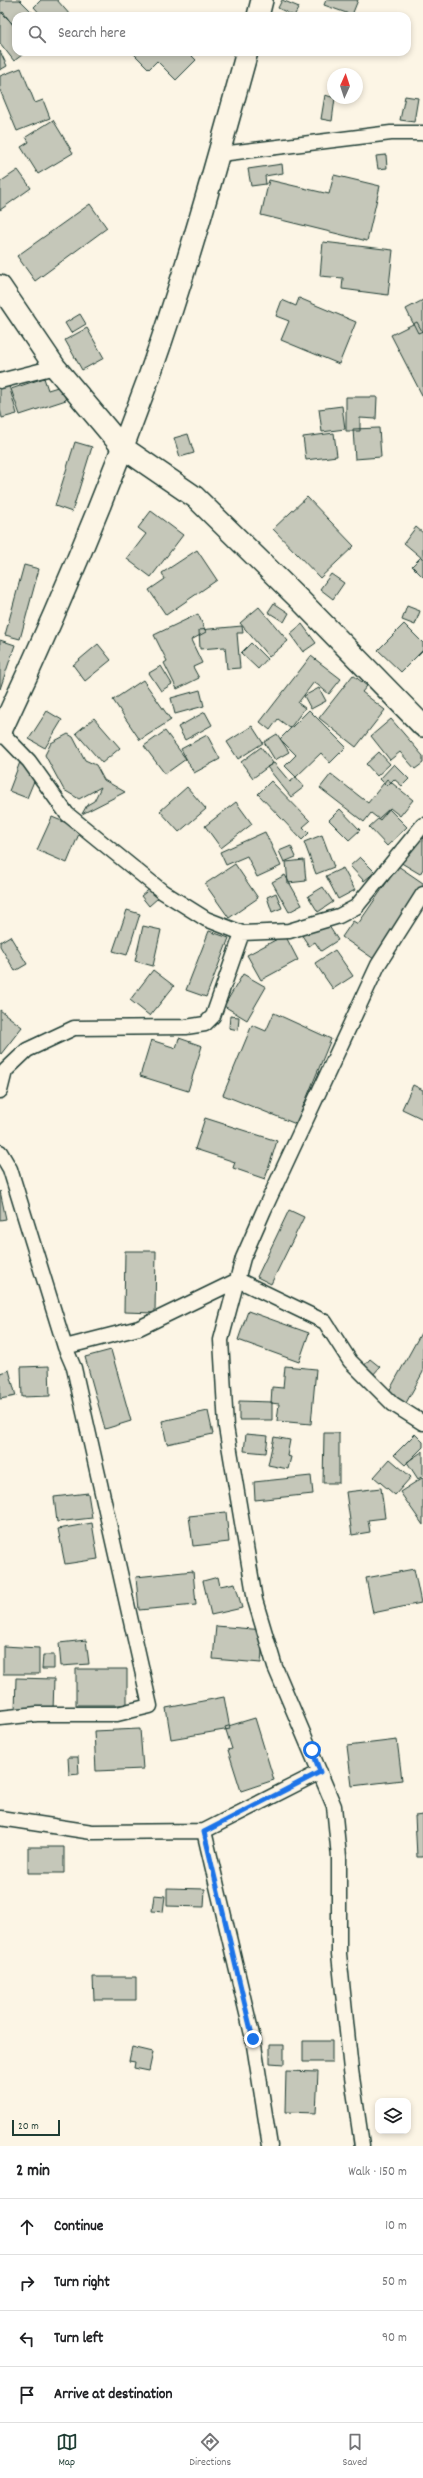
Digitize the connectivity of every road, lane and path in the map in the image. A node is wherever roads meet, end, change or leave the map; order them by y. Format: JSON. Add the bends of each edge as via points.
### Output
{"nodes":[{"id":1,"x":262,"y":0,"type":"edge"},
{"id":2,"x":259,"y":12,"type":"edge"},
{"id":3,"x":247,"y":56,"type":"edge"},
{"id":4,"x":423,"y":134,"type":"edge"},
{"id":5,"x":221,"y":154,"type":"junction"},
{"id":6,"x":0,"y":286,"type":"edge"},
{"id":7,"x":55,"y":367,"type":"junction"},
{"id":8,"x":0,"y":381,"type":"edge"},
{"id":9,"x":122,"y":447,"type":"junction"},
{"id":10,"x":423,"y":726,"type":"edge"},
{"id":11,"x":0,"y":732,"type":"edge"},
{"id":12,"x":423,"y":825,"type":"edge"},
{"id":13,"x":423,"y":894,"type":"edge"},
{"id":14,"x":242,"y":933,"type":"junction"},
{"id":15,"x":0,"y":1091,"type":"edge"},
{"id":16,"x":0,"y":1152,"type":"edge"},
{"id":17,"x":238,"y":1280,"type":"junction"},
{"id":18,"x":65,"y":1347,"type":"junction"},
{"id":19,"x":423,"y":1423,"type":"edge"},
{"id":20,"x":0,"y":1718,"type":"edge"},
{"id":21,"x":320,"y":1772,"type":"junction"},
{"id":22,"x":0,"y":1818,"type":"edge"},
{"id":23,"x":204,"y":1832,"type":"junction"},
{"id":24,"x":270,"y":2146,"type":"edge"},
{"id":25,"x":362,"y":2146,"type":"edge"}],
"edges":[{"from":1,"to":2,"type":"main road"},
{"from":3,"to":5,"type":"main road"},
{"from":4,"to":5,"type":"street","via":[[391,134]]},
{"from":5,"to":9,"type":"main road","via":[[149,375]]},
{"from":6,"to":7,"type":"main road"},
{"from":7,"to":8,"type":"street"},
{"from":7,"to":9,"type":"main road"},
{"from":9,"to":10,"type":"main road","via":[[195,497],[302,601]]},
{"from":9,"to":11,"type":"main road","via":[[95,521]]},
{"from":11,"to":14,"type":"street","via":[[28,760],[67,814],[163,892],[206,919]]},
{"from":12,"to":14,"type":"street","via":[[356,908],[339,916],[289,931]]},
{"from":13,"to":17,"type":"street","via":[[378,965],[264,1210],[243,1258]]},
{"from":14,"to":15,"type":"street","via":[[213,1016],[205,1024],[186,1027],[74,1028],[27,1050],[5,1072]]},
{"from":16,"to":18,"type":"street","via":[[10,1169]]},
{"from":17,"to":18,"type":"street","via":[[139,1328]]},
{"from":17,"to":19,"type":"street","via":[[325,1322],[350,1361],[393,1404]]},
{"from":17,"to":21,"type":"street","via":[[221,1340],[228,1443],[255,1600],[275,1667]]},
{"from":18,"to":20,"type":"street","via":[[74,1368],[150,1706],[117,1714],[37,1714]]},
{"from":21,"to":23,"type":"street"},
{"from":21,"to":25,"type":"street","via":[[334,1806],[338,1857],[339,1954]]},
{"from":22,"to":23,"type":"street","via":[[92,1832]]},
{"from":23,"to":24,"type":"street","via":[[253,2039]]}]}
